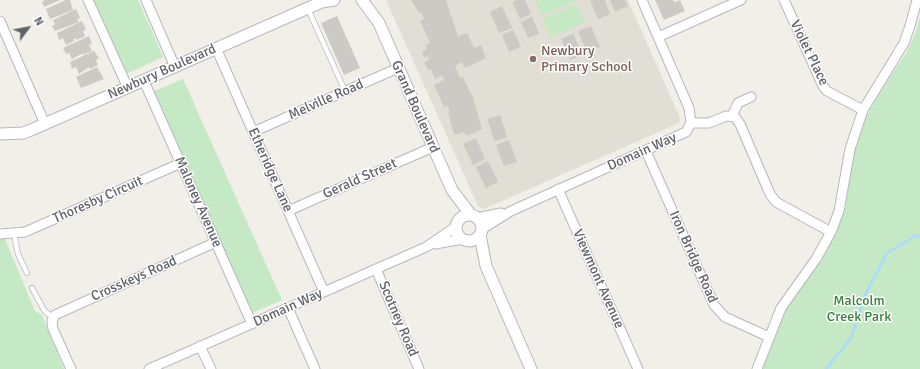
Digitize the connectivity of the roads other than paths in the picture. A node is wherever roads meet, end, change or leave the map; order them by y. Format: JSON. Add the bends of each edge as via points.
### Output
{"nodes":[{"id":1,"x":88,"y":0,"type":"edge"},
{"id":2,"x":146,"y":0,"type":"edge"},
{"id":3,"x":334,"y":0,"type":"edge"},
{"id":4,"x":362,"y":0,"type":"edge"},
{"id":5,"x":374,"y":0,"type":"edge"},
{"id":6,"x":642,"y":0,"type":"edge"},
{"id":7,"x":741,"y":0,"type":"edge"},
{"id":8,"x":784,"y":0,"type":"edge"},
{"id":9,"x":917,"y":0,"type":"edge"},
{"id":10,"x":323,"y":1,"type":"edge"},
{"id":11,"x":308,"y":8,"type":"junction"},
{"id":12,"x":378,"y":23,"type":"junction"},
{"id":13,"x":1,"y":26,"type":"edge"},
{"id":14,"x":658,"y":37,"type":"junction"},
{"id":15,"x":216,"y":48,"type":"junction"},
{"id":16,"x":175,"y":67,"type":"junction"},
{"id":17,"x":398,"y":68,"type":"junction"},
{"id":18,"x":144,"y":80,"type":"junction"},
{"id":19,"x":128,"y":88,"type":"junction"},
{"id":20,"x":345,"y":91,"type":"junction"},
{"id":21,"x":751,"y":97,"type":"dead end"},
{"id":22,"x":863,"y":110,"type":"junction"},
{"id":23,"x":732,"y":116,"type":"junction"},
{"id":24,"x":691,"y":123,"type":"junction"},
{"id":25,"x":46,"y":124,"type":"junction"},
{"id":26,"x":253,"y":132,"type":"junction"},
{"id":27,"x":0,"y":134,"type":"edge"},
{"id":28,"x":433,"y":147,"type":"junction"},
{"id":29,"x":646,"y":151,"type":"junction"},
{"id":30,"x":181,"y":163,"type":"junction"},
{"id":31,"x":558,"y":189,"type":"junction"},
{"id":32,"x":452,"y":190,"type":"junction"},
{"id":33,"x":288,"y":211,"type":"junction"},
{"id":34,"x":511,"y":211,"type":"junction"},
{"id":35,"x":474,"y":217,"type":"junction"},
{"id":36,"x":457,"y":224,"type":"junction"},
{"id":37,"x":481,"y":232,"type":"junction"},
{"id":38,"x":831,"y":232,"type":"junction"},
{"id":39,"x":0,"y":234,"type":"edge"},
{"id":40,"x":14,"y":234,"type":"junction"},
{"id":41,"x":465,"y":240,"type":"junction"},
{"id":42,"x":216,"y":242,"type":"junction"},
{"id":43,"x":426,"y":247,"type":"junction"},
{"id":44,"x":486,"y":266,"type":"junction"},
{"id":45,"x":376,"y":269,"type":"junction"},
{"id":46,"x":27,"y":273,"type":"dead end"},
{"id":47,"x":32,"y":288,"type":"dead end"},
{"id":48,"x":324,"y":292,"type":"junction"},
{"id":49,"x":288,"y":308,"type":"junction"},
{"id":50,"x":53,"y":318,"type":"junction"},
{"id":51,"x":252,"y":324,"type":"junction"},
{"id":52,"x":769,"y":337,"type":"junction"},
{"id":53,"x":200,"y":346,"type":"junction"},
{"id":54,"x":71,"y":369,"type":"edge"},
{"id":55,"x":149,"y":369,"type":"edge"},
{"id":56,"x":211,"y":369,"type":"edge"},
{"id":57,"x":315,"y":369,"type":"edge"},
{"id":58,"x":419,"y":369,"type":"edge"},
{"id":59,"x":531,"y":369,"type":"edge"},
{"id":60,"x":638,"y":369,"type":"edge"},
{"id":61,"x":757,"y":369,"type":"edge"}],
"edges":[{"from":1,"to":19,"type":"street"},
{"from":2,"to":16,"type":"street"},
{"from":3,"to":10,"type":"street","name":"Newbury Boulevard"},
{"from":4,"to":12,"type":"street","name":"Grand Boulevard"},
{"from":5,"to":12,"type":"street","name":"Grand Boulevard"},
{"from":6,"to":14,"type":"street","name":"Domain Way"},
{"from":7,"to":14,"type":"street"},
{"from":8,"to":22,"type":"street","name":"Violet Place","via":[[822,86]]},
{"from":9,"to":22,"type":"street","via":[[904,43]]},
{"from":10,"to":11,"type":"street","name":"Newbury Boulevard"},
{"from":11,"to":15,"type":"street","name":"Newbury Boulevard"},
{"from":11,"to":20,"type":"lane"},
{"from":12,"to":17,"type":"street","name":"Grand Boulevard"},
{"from":13,"to":25,"type":"street"},
{"from":14,"to":24,"type":"street","name":"Domain Way","via":[[689,108]]},
{"from":15,"to":16,"type":"street","name":"Newbury Boulevard"},
{"from":15,"to":26,"type":"street","name":"Etheridge Lane"},
{"from":16,"to":18,"type":"street","name":"Newbury Boulevard"},
{"from":17,"to":20,"type":"street","name":"Melville Road"},
{"from":17,"to":28,"type":"street","name":"Grand Boulevard"},
{"from":18,"to":19,"type":"street","name":"Newbury Boulevard"},
{"from":18,"to":30,"type":"street","name":"Maloney Avenue"},
{"from":19,"to":25,"type":"street","name":"Newbury Boulevard"},
{"from":20,"to":26,"type":"street","name":"Melville Road"},
{"from":21,"to":23,"type":"street","via":[[738,103]]},
{"from":22,"to":38,"type":"street","via":[[850,149],[840,207]]},
{"from":23,"to":24,"type":"street","via":[[709,122]]},
{"from":23,"to":38,"type":"street","via":[[740,124],[770,194],[776,202]]},
{"from":24,"to":29,"type":"street","name":"Domain Way","via":[[683,134]]},
{"from":25,"to":27,"type":"street","name":"Newbury Boulevard","via":[[23,133]]},
{"from":26,"to":33,"type":"street","name":"Etheridge Lane"},
{"from":28,"to":32,"type":"street","name":"Grand Boulevard"},
{"from":28,"to":33,"type":"street","name":"Gerald Street"},
{"from":29,"to":31,"type":"street","name":"Domain Way"},
{"from":29,"to":52,"type":"street","name":"Iron Bridge Road","via":[[714,304],[725,317]]},
{"from":30,"to":40,"type":"street","name":"Thoresby Circuit"},
{"from":30,"to":42,"type":"street","name":"Maloney Avenue"},
{"from":31,"to":34,"type":"street","name":"Domain Way"},
{"from":31,"to":60,"type":"street","name":"Viewmont Avenue"},
{"from":32,"to":35,"type":"street","name":"Grand Boulevard"},
{"from":32,"to":36,"type":"street","name":"Grand Boulevard"},
{"from":33,"to":48,"type":"street","name":"Etheridge Lane"},
{"from":34,"to":35,"type":"street","name":"Domain Way"},
{"from":34,"to":37,"type":"street","name":"Domain Way"},
{"from":35,"to":36,"type":"street","via":[[462,218]]},
{"from":35,"to":37,"type":"street"},
{"from":36,"to":41,"type":"street","via":[[458,234]]},
{"from":36,"to":43,"type":"street","name":"Domain Way"},
{"from":37,"to":41,"type":"street","via":[[475,240]]},
{"from":37,"to":44,"type":"street"},
{"from":38,"to":52,"type":"street","via":[[816,259],[785,301]]},
{"from":39,"to":40,"type":"street","name":"Thoresby Circuit"},
{"from":40,"to":46,"type":"lane","via":[[18,254]]},
{"from":41,"to":43,"type":"street","name":"Domain Way"},
{"from":41,"to":44,"type":"street"},
{"from":42,"to":50,"type":"street","name":"Crosskeys Road","via":[[60,312]]},
{"from":42,"to":51,"type":"street","name":"Maloney Avenue"},
{"from":43,"to":45,"type":"street","name":"Domain Way"},
{"from":44,"to":59,"type":"street"},
{"from":45,"to":48,"type":"street","name":"Domain Way"},
{"from":45,"to":58,"type":"street","name":"Scotney Road"},
{"from":47,"to":50,"type":"lane","via":[[44,310]]},
{"from":48,"to":49,"type":"street","name":"Domain Way"},
{"from":49,"to":51,"type":"street","name":"Domain Way"},
{"from":49,"to":57,"type":"street"},
{"from":50,"to":54,"type":"street","via":[[53,329]]},
{"from":51,"to":53,"type":"street","name":"Domain Way"},
{"from":52,"to":61,"type":"street"},
{"from":53,"to":55,"type":"street","name":"Domain Way"},
{"from":53,"to":56,"type":"street"}]}
